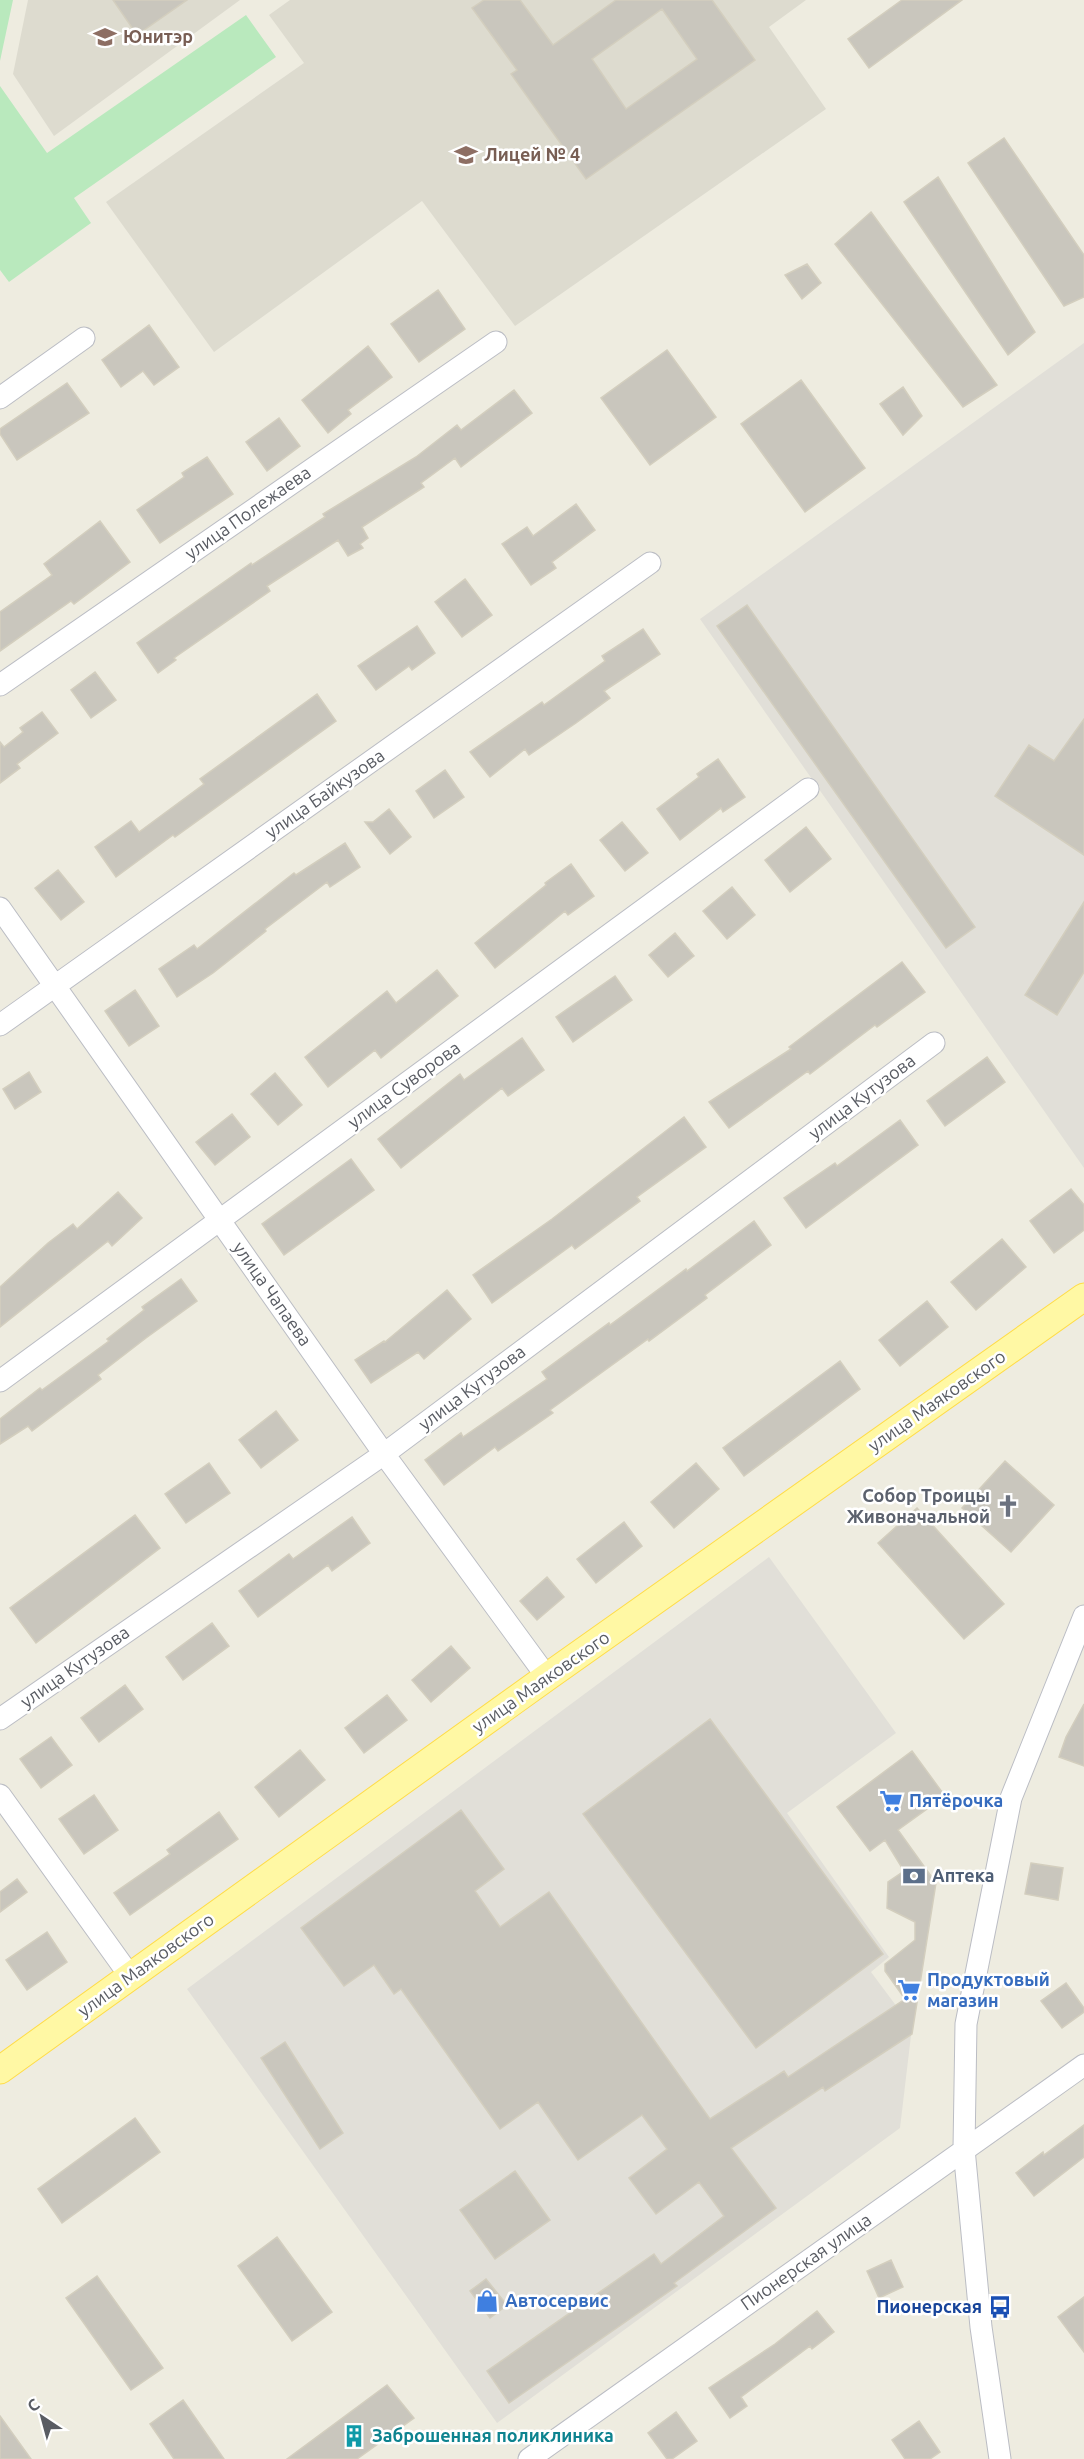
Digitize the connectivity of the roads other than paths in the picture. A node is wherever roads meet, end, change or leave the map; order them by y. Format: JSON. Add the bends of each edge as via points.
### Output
{"nodes":[{"id":1,"x":84,"y":338,"type":"dead end"},
{"id":2,"x":495,"y":342,"type":"dead end"},
{"id":3,"x":0,"y":398,"type":"edge"},
{"id":4,"x":650,"y":563,"type":"dead end"},
{"id":5,"x":0,"y":685,"type":"edge"},
{"id":6,"x":808,"y":789,"type":"dead end"},
{"id":7,"x":0,"y":908,"type":"edge"},
{"id":8,"x":54,"y":986,"type":"junction"},
{"id":9,"x":0,"y":1025,"type":"edge"},
{"id":10,"x":934,"y":1043,"type":"dead end"},
{"id":11,"x":220,"y":1219,"type":"junction"},
{"id":12,"x":1084,"y":1297,"type":"edge"},
{"id":13,"x":0,"y":1381,"type":"edge"},
{"id":14,"x":384,"y":1454,"type":"junction"},
{"id":15,"x":1084,"y":1616,"type":"edge"},
{"id":16,"x":547,"y":1677,"type":"junction"},
{"id":17,"x":0,"y":1719,"type":"edge"},
{"id":18,"x":0,"y":1795,"type":"edge"},
{"id":19,"x":130,"y":1976,"type":"junction"},
{"id":20,"x":1084,"y":2065,"type":"edge"},
{"id":21,"x":0,"y":2070,"type":"edge"},
{"id":22,"x":964,"y":2149,"type":"junction"},
{"id":23,"x":529,"y":2459,"type":"edge"},
{"id":24,"x":1000,"y":2459,"type":"edge"}],
"edges":[{"from":1,"to":3,"type":"street"},
{"from":2,"to":5,"type":"street","name":"улица Полежаева"},
{"from":4,"to":8,"type":"street","name":"улица Байкузова"},
{"from":6,"to":11,"type":"street","name":"улица Суворова"},
{"from":7,"to":8,"type":"street","name":"улица Чапаева"},
{"from":8,"to":9,"type":"street","name":"улица Байкузова"},
{"from":8,"to":11,"type":"street","name":"улица Чапаева"},
{"from":10,"to":14,"type":"street","name":"улица Кутузова"},
{"from":11,"to":13,"type":"street","name":"улица Суворова"},
{"from":11,"to":14,"type":"street","name":"улица Чапаева"},
{"from":12,"to":16,"type":"main road","name":"улица Маяковского"},
{"from":14,"to":16,"type":"street","name":"улица Чапаева"},
{"from":14,"to":17,"type":"street","name":"улица Кутузова"},
{"from":15,"to":22,"type":"street","via":[[1011,1798],[966,2024]]},
{"from":16,"to":19,"type":"main road","name":"улица Маяковского"},
{"from":18,"to":19,"type":"street"},
{"from":19,"to":21,"type":"main road","name":"улица Маяковского"},
{"from":20,"to":22,"type":"street","name":"Пионерская улица"},
{"from":22,"to":23,"type":"street","name":"Пионерская улица"},
{"from":22,"to":24,"type":"street","via":[[981,2327]]}]}
